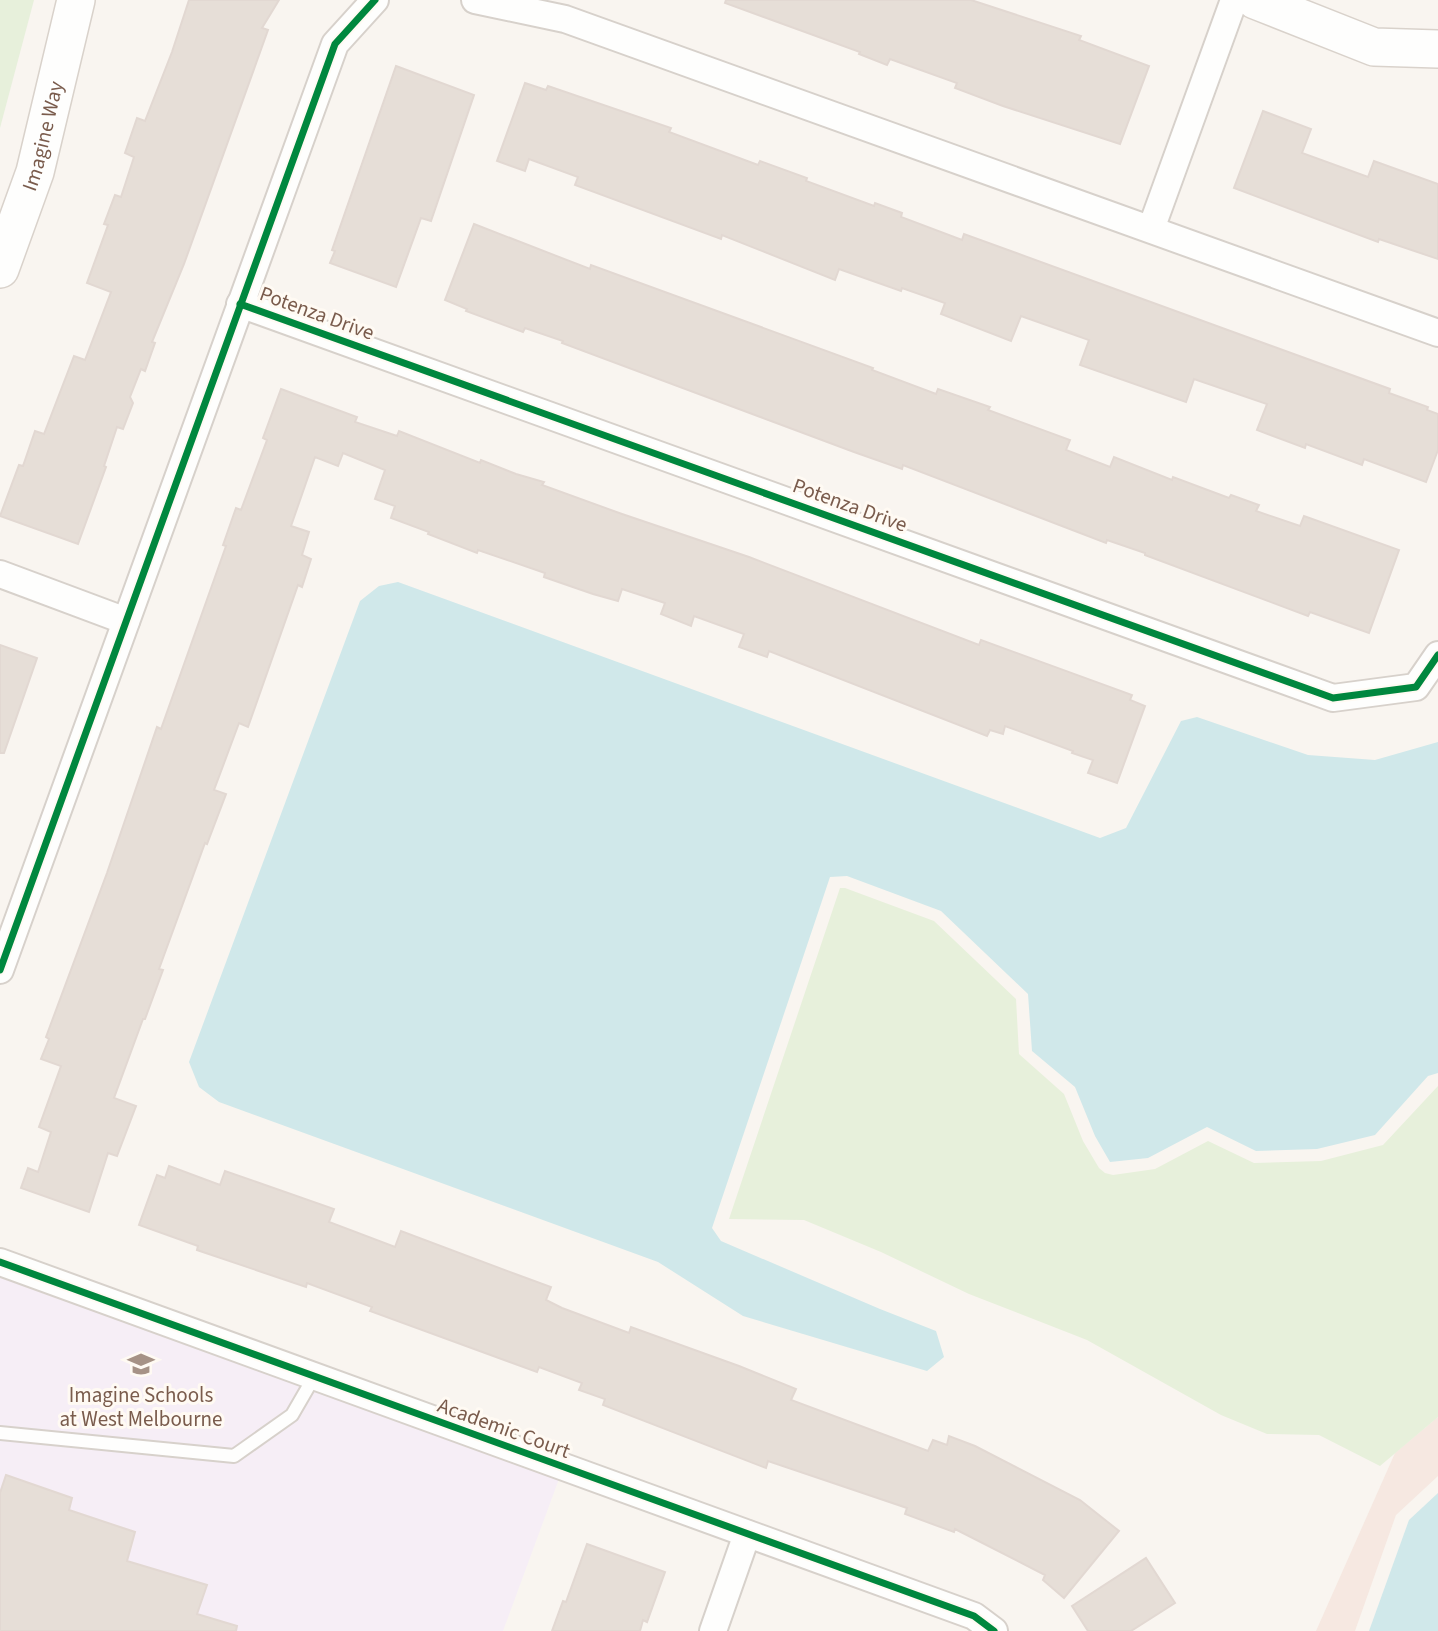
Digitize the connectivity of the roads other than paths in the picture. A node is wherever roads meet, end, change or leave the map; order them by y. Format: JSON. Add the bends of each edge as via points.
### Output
{"nodes":[{"id":1,"x":76,"y":0,"type":"edge"},
{"id":2,"x":375,"y":0,"type":"edge"},
{"id":3,"x":475,"y":0,"type":"edge"},
{"id":4,"x":1234,"y":0,"type":"edge"},
{"id":5,"x":1255,"y":0,"type":"edge"},
{"id":6,"x":1438,"y":49,"type":"edge"},
{"id":7,"x":1151,"y":229,"type":"junction"},
{"id":8,"x":0,"y":269,"type":"edge"},
{"id":9,"x":240,"y":304,"type":"junction"},
{"id":10,"x":1438,"y":333,"type":"edge"},
{"id":11,"x":0,"y":574,"type":"edge"},
{"id":12,"x":126,"y":621,"type":"junction"},
{"id":13,"x":1438,"y":655,"type":"edge"},
{"id":14,"x":0,"y":970,"type":"edge"},
{"id":15,"x":0,"y":1262,"type":"edge"},
{"id":16,"x":314,"y":1377,"type":"junction"},
{"id":17,"x":0,"y":1433,"type":"edge"},
{"id":18,"x":747,"y":1534,"type":"junction"},
{"id":19,"x":713,"y":1631,"type":"edge"},
{"id":20,"x":994,"y":1631,"type":"edge"}],
"edges":[{"from":1,"to":8,"type":"street","name":"Imagine Way","via":[[35,172]]},
{"from":2,"to":9,"type":"street","name":"Potenza Drive","via":[[335,44]]},
{"from":3,"to":7,"type":"street","via":[[561,17]]},
{"from":4,"to":7,"type":"street"},
{"from":5,"to":6,"type":"street","via":[[1374,47]]},
{"from":7,"to":10,"type":"street"},
{"from":9,"to":12,"type":"street","name":"Potenza Drive"},
{"from":9,"to":13,"type":"street","name":"Potenza Drive","via":[[1333,698],[1416,687]]},
{"from":11,"to":12,"type":"street"},
{"from":12,"to":14,"type":"street","name":"Potenza Drive"},
{"from":15,"to":16,"type":"street","name":"Academic Court"},
{"from":16,"to":17,"type":"lane","via":[[292,1415],[234,1456]]},
{"from":16,"to":18,"type":"street","name":"Academic Court"},
{"from":18,"to":19,"type":"street"},
{"from":18,"to":20,"type":"street","name":"Academic Court","via":[[974,1616]]}]}
